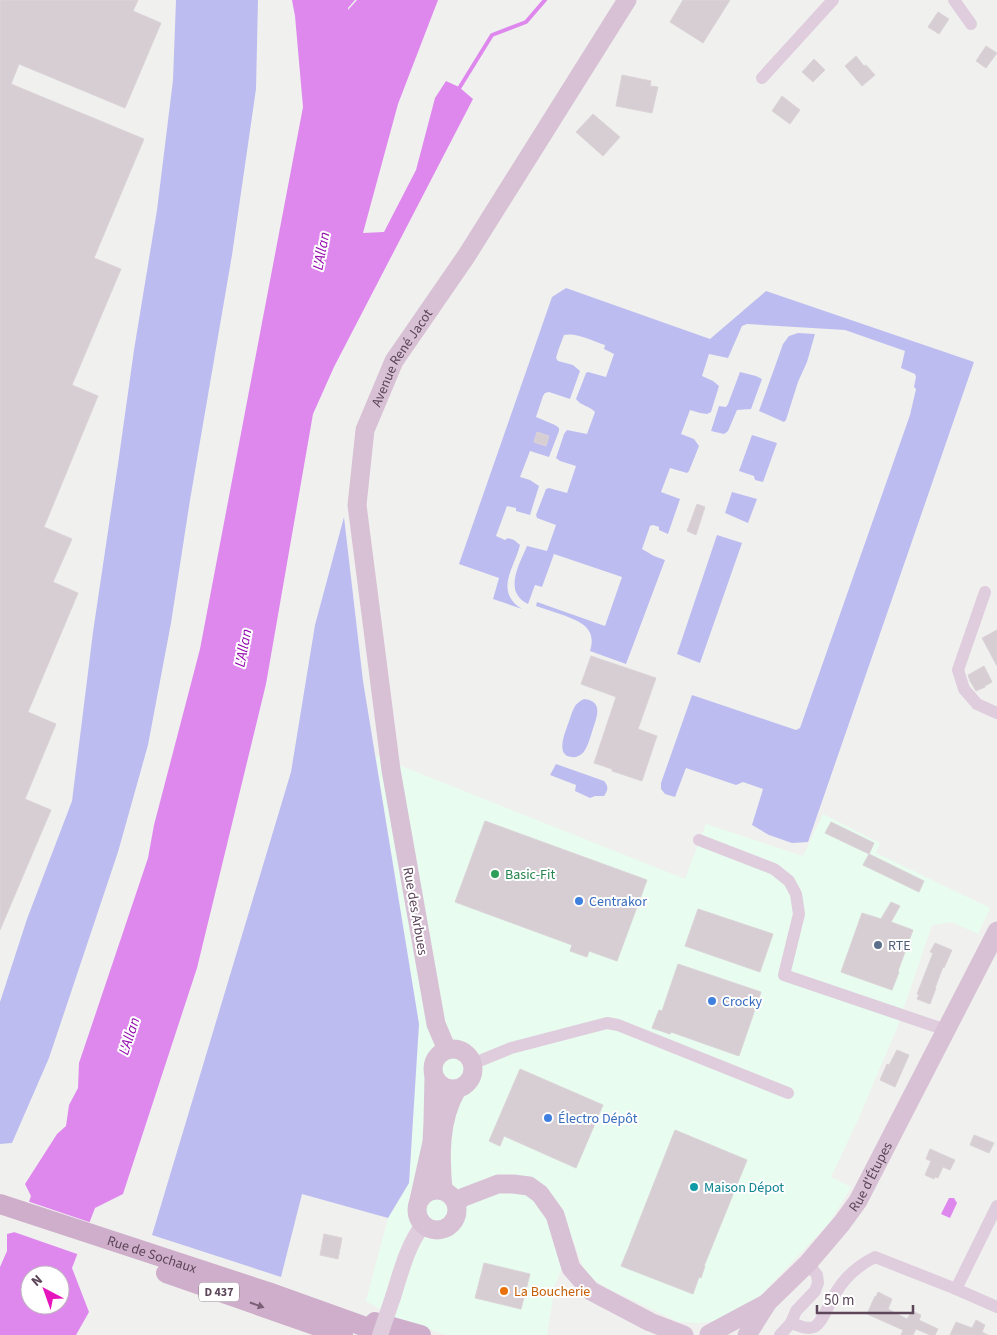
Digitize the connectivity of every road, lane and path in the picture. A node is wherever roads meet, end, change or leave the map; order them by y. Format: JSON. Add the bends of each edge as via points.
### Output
{"nodes":[{"id":1,"x":626,"y":0,"type":"edge"},
{"id":2,"x":833,"y":0,"type":"edge"},
{"id":3,"x":954,"y":0,"type":"edge"},
{"id":4,"x":971,"y":24,"type":"dead end"},
{"id":5,"x":762,"y":78,"type":"dead end"},
{"id":6,"x":985,"y":592,"type":"dead end"},
{"id":7,"x":997,"y":713,"type":"edge"},
{"id":8,"x":392,"y":770,"type":"joint"},
{"id":9,"x":699,"y":840,"type":"dead end"},
{"id":10,"x":997,"y":931,"type":"edge"},
{"id":11,"x":946,"y":1030,"type":"junction"},
{"id":12,"x":447,"y":1050,"type":"junction"},
{"id":13,"x":472,"y":1064,"type":"junction"},
{"id":14,"x":434,"y":1077,"type":"junction"},
{"id":15,"x":457,"y":1089,"type":"junction"},
{"id":16,"x":788,"y":1093,"type":"dead end"},
{"id":17,"x":450,"y":1196,"type":"junction"},
{"id":18,"x":419,"y":1200,"type":"junction"},
{"id":19,"x":0,"y":1204,"type":"edge"},
{"id":20,"x":997,"y":1206,"type":"edge"},
{"id":21,"x":0,"y":1217,"type":"edge"},
{"id":22,"x":424,"y":1225,"type":"junction"},
{"id":23,"x":97,"y":1243,"type":"junction"},
{"id":24,"x":808,"y":1263,"type":"junction"},
{"id":25,"x":956,"y":1289,"type":"junction"},
{"id":26,"x":268,"y":1292,"type":"junction"},
{"id":27,"x":768,"y":1302,"type":"junction"},
{"id":28,"x":997,"y":1307,"type":"edge"},
{"id":29,"x":791,"y":1323,"type":"junction"},
{"id":30,"x":655,"y":1329,"type":"edge"},
{"id":31,"x":343,"y":1335,"type":"edge"},
{"id":32,"x":380,"y":1335,"type":"edge"},
{"id":33,"x":388,"y":1335,"type":"edge"},
{"id":34,"x":421,"y":1335,"type":"edge"},
{"id":35,"x":684,"y":1335,"type":"edge"},
{"id":36,"x":690,"y":1335,"type":"edge"},
{"id":37,"x":709,"y":1335,"type":"edge"},
{"id":38,"x":747,"y":1335,"type":"edge"},
{"id":39,"x":780,"y":1335,"type":"edge"}],
"edges":[{"from":1,"to":8,"type":"main road","name":"Avenue René Jacot","via":[[467,255],[394,361],[364,430],[357,505]]},
{"from":2,"to":5,"type":"street"},
{"from":3,"to":4,"type":"street"},
{"from":6,"to":7,"type":"street","via":[[958,670],[964,689],[977,704]]},
{"from":8,"to":12,"type":"main road","name":"Rue des Arbues","via":[[436,1024]]},
{"from":9,"to":11,"type":"street","via":[[774,869],[789,881],[796,894],[799,914],[784,975]]},
{"from":10,"to":11,"type":"main road","name":"Rue d'Étupes"},
{"from":11,"to":24,"type":"main road","name":"Rue d'Étupes","via":[[858,1201]]},
{"from":12,"to":13,"type":"main road","via":[[462,1052]]},
{"from":12,"to":14,"type":"main road","via":[[436,1058]]},
{"from":13,"to":15,"type":"main road","via":[[468,1083]]},
{"from":13,"to":16,"type":"street","via":[[511,1048],[613,1024]]},
{"from":14,"to":15,"type":"main road","via":[[443,1087]]},
{"from":14,"to":18,"type":"main road","via":[[432,1142]]},
{"from":15,"to":17,"type":"main road","via":[[445,1117],[442,1144],[441,1167]]},
{"from":17,"to":18,"type":"main road","via":[[436,1189]]},
{"from":17,"to":22,"type":"main road","via":[[458,1209],[454,1222],[449,1227],[436,1230]]},
{"from":17,"to":30,"type":"main road","via":[[464,1197],[498,1184],[528,1186],[540,1194],[555,1215],[571,1268],[591,1291]]},
{"from":18,"to":22,"type":"main road","via":[[417,1213]]},
{"from":19,"to":23,"type":"main road","name":"Rue de Sochaux","number":"D 437"},
{"from":20,"to":25,"type":"street"},
{"from":21,"to":23,"type":"main road","name":"Rue de Sochaux","number":"D 437"},
{"from":22,"to":32,"type":"street","bridge":true,"via":[[405,1257]]},
{"from":23,"to":26,"type":"main road","name":"Rue de Sochaux","number":"D 437"},
{"from":23,"to":31,"type":"main road","name":"Rue de Sochaux","number":"D 437","one_way":true},
{"from":24,"to":27,"type":"main road","name":"Rue d'Étupes"},
{"from":24,"to":29,"type":"street","via":[[817,1274],[818,1282]]},
{"from":25,"to":28,"type":"street"},
{"from":25,"to":29,"type":"street","via":[[875,1257],[850,1274],[814,1326],[805,1328]]},
{"from":26,"to":33,"type":"main road","name":"Rue de Sochaux","number":"D 437"},
{"from":26,"to":34,"type":"main road"},
{"from":27,"to":37,"type":"main road","name":"Rue d'Étupes"},
{"from":27,"to":38,"type":"main road","name":"Rue d'Étupes"},
{"from":29,"to":39,"type":"street"},
{"from":30,"to":35,"type":"main road"},
{"from":36,"to":37,"type":"main road"}]}
